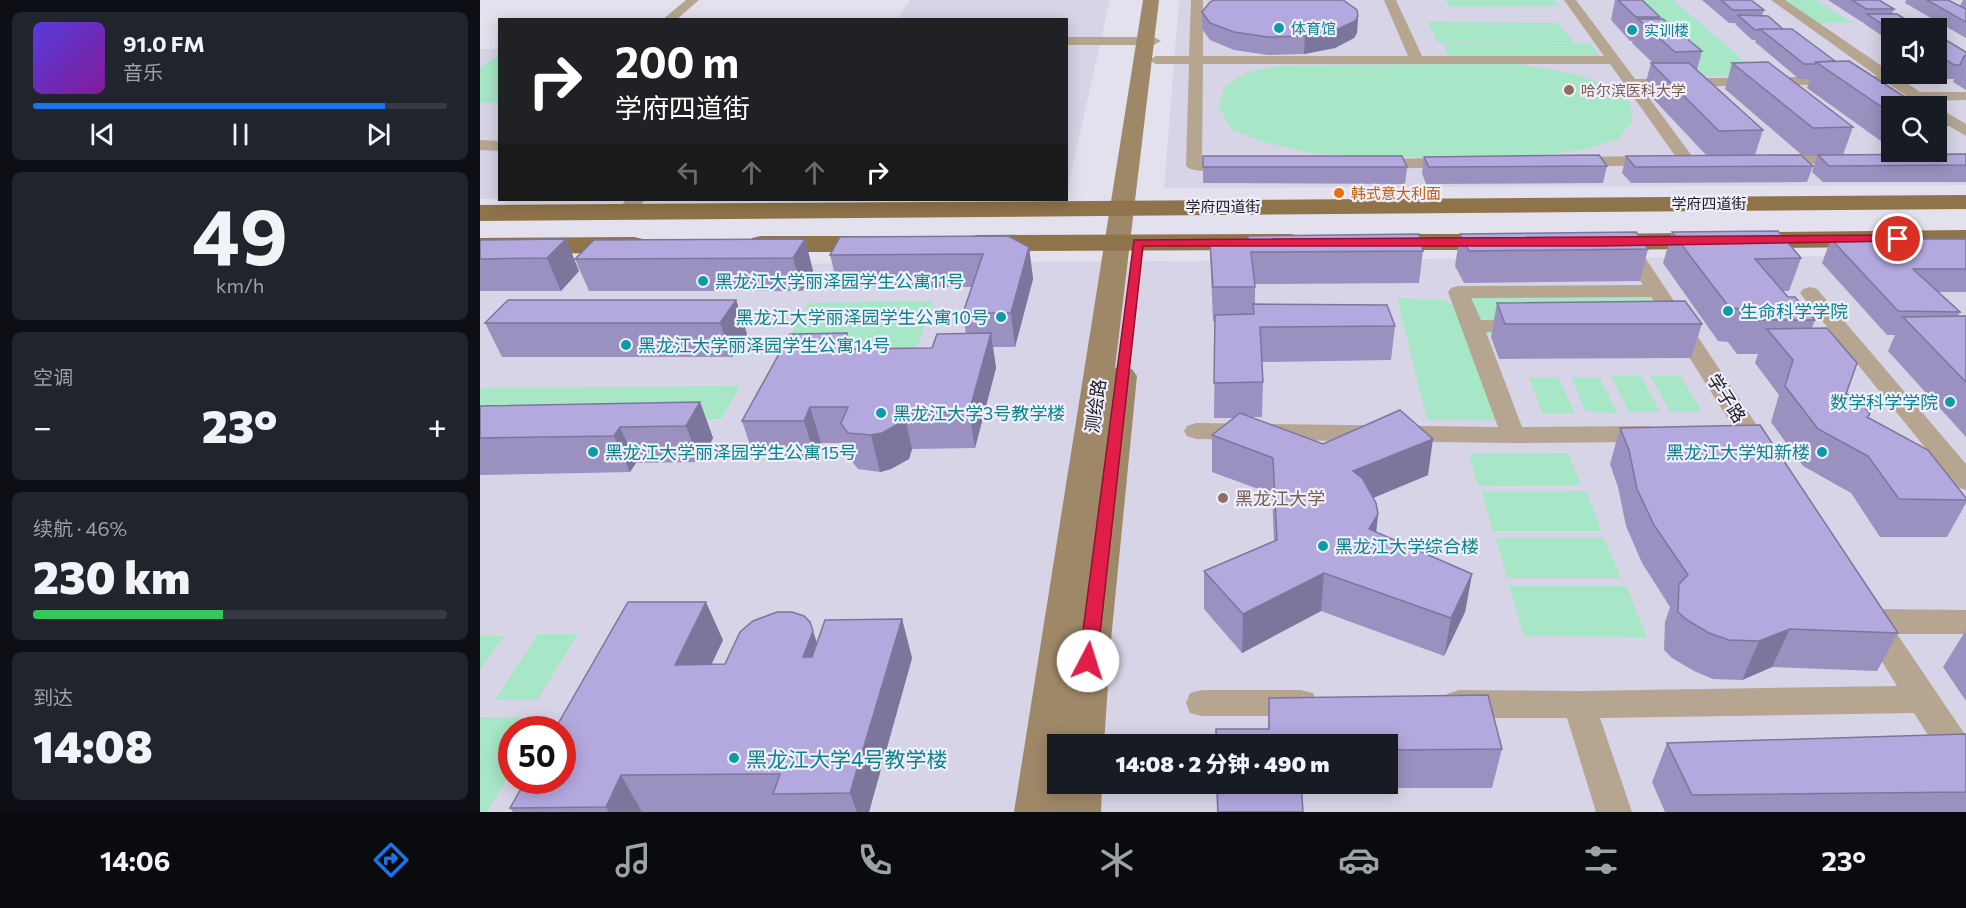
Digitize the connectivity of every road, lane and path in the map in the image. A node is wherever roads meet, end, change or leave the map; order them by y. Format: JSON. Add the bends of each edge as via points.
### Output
{"nodes":[{"id":1,"x":693,"y":0,"type":"edge"},
{"id":2,"x":1151,"y":0,"type":"edge"},
{"id":3,"x":1159,"y":0,"type":"edge"},
{"id":4,"x":1197,"y":0,"type":"edge"},
{"id":5,"x":1390,"y":0,"type":"edge"},
{"id":6,"x":1570,"y":0,"type":"edge"},
{"id":7,"x":1777,"y":0,"type":"edge"},
{"id":8,"x":670,"y":18,"type":"edge"},
{"id":9,"x":1068,"y":41,"type":"edge"},
{"id":10,"x":1152,"y":47,"type":"junction"},
{"id":11,"x":1614,"y":60,"type":"junction"},
{"id":12,"x":1196,"y":61,"type":"junction"},
{"id":13,"x":1417,"y":61,"type":"junction"},
{"id":14,"x":1881,"y":72,"type":"edge"},
{"id":15,"x":1881,"y":80,"type":"edge"},
{"id":16,"x":1631,"y":84,"type":"junction"},
{"id":17,"x":1898,"y":84,"type":"edge"},
{"id":18,"x":1915,"y":96,"type":"edge"},
{"id":19,"x":1947,"y":96,"type":"edge"},
{"id":20,"x":1966,"y":96,"type":"edge"},
{"id":21,"x":1947,"y":118,"type":"edge"},
{"id":22,"x":1966,"y":131,"type":"edge"},
{"id":23,"x":480,"y":146,"type":"edge"},
{"id":24,"x":498,"y":146,"type":"edge"},
{"id":25,"x":1861,"y":159,"type":"edge"},
{"id":26,"x":1756,"y":160,"type":"edge"},
{"id":27,"x":1558,"y":162,"type":"edge"},
{"id":28,"x":1476,"y":163,"type":"edge"},
{"id":29,"x":1358,"y":164,"type":"edge"},
{"id":30,"x":1252,"y":165,"type":"edge"},
{"id":31,"x":1966,"y":202,"type":"edge"},
{"id":32,"x":630,"y":206,"type":"edge"},
{"id":33,"x":1133,"y":207,"type":"junction"},
{"id":34,"x":480,"y":213,"type":"edge"},
{"id":35,"x":1966,"y":238,"type":"edge"},
{"id":36,"x":1316,"y":242,"type":"edge"},
{"id":37,"x":1352,"y":242,"type":"edge"},
{"id":38,"x":1530,"y":242,"type":"edge"},
{"id":39,"x":1578,"y":242,"type":"edge"},
{"id":40,"x":1625,"y":242,"type":"junction"},
{"id":41,"x":951,"y":243,"type":"edge"},
{"id":42,"x":1127,"y":243,"type":"junction"},
{"id":43,"x":904,"y":244,"type":"edge"},
{"id":44,"x":657,"y":245,"type":"edge"},
{"id":45,"x":739,"y":245,"type":"edge"},
{"id":46,"x":480,"y":246,"type":"edge"},
{"id":47,"x":1657,"y":291,"type":"junction"},
{"id":48,"x":1810,"y":293,"type":"dead end"},
{"id":49,"x":1542,"y":325,"type":"edge"},
{"id":50,"x":1473,"y":326,"type":"junction"},
{"id":51,"x":1196,"y":431,"type":"dead end"},
{"id":52,"x":1667,"y":434,"type":"edge"},
{"id":53,"x":1513,"y":435,"type":"junction"},
{"id":54,"x":1776,"y":473,"type":"edge"},
{"id":55,"x":1966,"y":481,"type":"edge"},
{"id":56,"x":1966,"y":622,"type":"edge"},
{"id":57,"x":1923,"y":699,"type":"junction"},
{"id":58,"x":1202,"y":703,"type":"dead end"},
{"id":59,"x":1332,"y":703,"type":"edge"},
{"id":60,"x":1426,"y":704,"type":"edge"},
{"id":61,"x":1579,"y":705,"type":"junction"},
{"id":62,"x":1083,"y":734,"type":"edge"},
{"id":63,"x":1966,"y":765,"type":"edge"},
{"id":64,"x":1077,"y":794,"type":"edge"},
{"id":65,"x":1039,"y":812,"type":"edge"},
{"id":66,"x":1076,"y":812,"type":"edge"},
{"id":67,"x":1614,"y":812,"type":"edge"}],
"edges":[{"from":1,"to":8,"type":"street"},
{"from":2,"to":10,"type":"main road","name":"测绘路"},
{"from":3,"to":10,"type":"main road","name":"测绘路"},
{"from":4,"to":12,"type":"street"},
{"from":5,"to":13,"type":"street"},
{"from":6,"to":11,"type":"street"},
{"from":7,"to":14,"type":"street"},
{"from":9,"to":10,"type":"street"},
{"from":10,"to":12,"type":"street"},
{"from":10,"to":33,"type":"main road","name":"测绘路"},
{"from":11,"to":13,"type":"street"},
{"from":11,"to":16,"type":"street"},
{"from":12,"to":13,"type":"street"},
{"from":12,"to":30,"type":"street","via":[[1194,166]]},
{"from":15,"to":16,"type":"street"},
{"from":16,"to":27,"type":"street","via":[[1693,160]]},
{"from":17,"to":18,"type":"street"},
{"from":19,"to":20,"type":"street"},
{"from":21,"to":22,"type":"street"},
{"from":23,"to":24,"type":"street"},
{"from":25,"to":26,"type":"street"},
{"from":28,"to":29,"type":"street"},
{"from":31,"to":33,"type":"main road","name":"学府四道街"},
{"from":32,"to":33,"type":"main road","name":"学府四道街"},
{"from":32,"to":34,"type":"main road","name":"学府四道街"},
{"from":33,"to":42,"type":"main road","name":"测绘路"},
{"from":35,"to":40,"type":"main road"},
{"from":36,"to":42,"type":"main road"},
{"from":37,"to":38,"type":"main road"},
{"from":39,"to":40,"type":"main road"},
{"from":40,"to":47,"type":"street","name":"学子路"},
{"from":41,"to":42,"type":"main road"},
{"from":42,"to":62,"type":"main road","name":"测绘路"},
{"from":42,"to":65,"type":"main road","name":"测绘路"},
{"from":43,"to":45,"type":"main road"},
{"from":44,"to":46,"type":"main road"},
{"from":47,"to":50,"type":"street","via":[[1458,292]]},
{"from":47,"to":54,"type":"street","name":"学子路","via":[[1667,324],[1738,434]]},
{"from":48,"to":55,"type":"street"},
{"from":49,"to":50,"type":"street"},
{"from":50,"to":53,"type":"street"},
{"from":51,"to":53,"type":"street"},
{"from":52,"to":53,"type":"street"},
{"from":56,"to":57,"type":"street","via":[[1867,612]]},
{"from":57,"to":61,"type":"street"},
{"from":57,"to":63,"type":"street"},
{"from":58,"to":59,"type":"street"},
{"from":60,"to":61,"type":"street"},
{"from":61,"to":67,"type":"street"},
{"from":64,"to":66,"type":"main road"}]}
